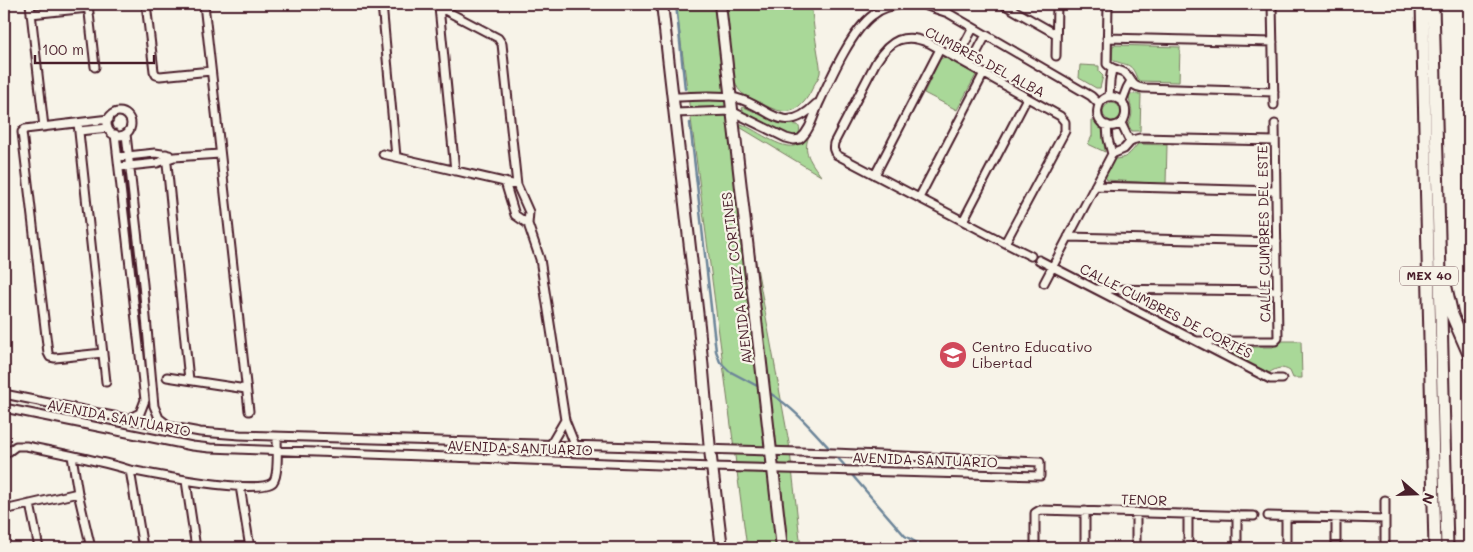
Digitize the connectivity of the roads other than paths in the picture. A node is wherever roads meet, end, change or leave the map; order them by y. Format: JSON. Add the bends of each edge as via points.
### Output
{"nodes":[{"id":1,"x":30,"y":4,"type":"edge"},
{"id":2,"x":146,"y":4,"type":"edge"},
{"id":3,"x":204,"y":4,"type":"edge"},
{"id":4,"x":382,"y":4,"type":"edge"},
{"id":5,"x":662,"y":4,"type":"edge"},
{"id":6,"x":720,"y":4,"type":"edge"},
{"id":7,"x":902,"y":4,"type":"edge"},
{"id":8,"x":921,"y":4,"type":"edge"},
{"id":9,"x":1003,"y":4,"type":"edge"},
{"id":10,"x":1057,"y":4,"type":"edge"},
{"id":11,"x":1108,"y":4,"type":"edge"},
{"id":12,"x":1272,"y":4,"type":"edge"},
{"id":13,"x":1422,"y":4,"type":"edge"},
{"id":14,"x":1433,"y":4,"type":"edge"},
{"id":15,"x":436,"y":5,"type":"edge"},
{"id":16,"x":88,"y":6,"type":"edge"},
{"id":17,"x":32,"y":14,"type":"junction"},
{"id":18,"x":973,"y":28,"type":"junction"},
{"id":19,"x":1056,"y":34,"type":"junction"},
{"id":20,"x":986,"y":35,"type":"junction"},
{"id":21,"x":1108,"y":38,"type":"junction"},
{"id":22,"x":1273,"y":42,"type":"junction"},
{"id":23,"x":940,"y":48,"type":"junction"},
{"id":24,"x":1056,"y":56,"type":"dead end"},
{"id":25,"x":957,"y":58,"type":"junction"},
{"id":26,"x":970,"y":65,"type":"junction"},
{"id":27,"x":95,"y":67,"type":"dead end"},
{"id":28,"x":1112,"y":69,"type":"junction"},
{"id":29,"x":211,"y":71,"type":"junction"},
{"id":30,"x":984,"y":73,"type":"junction"},
{"id":31,"x":1131,"y":81,"type":"junction"},
{"id":32,"x":1274,"y":92,"type":"junction"},
{"id":33,"x":673,"y":97,"type":"junction"},
{"id":34,"x":730,"y":97,"type":"junction"},
{"id":35,"x":1109,"y":97,"type":"junction"},
{"id":36,"x":1027,"y":98,"type":"junction"},
{"id":37,"x":820,"y":100,"type":"junction"},
{"id":38,"x":1122,"y":101,"type":"junction"},
{"id":39,"x":1099,"y":104,"type":"junction"},
{"id":40,"x":1274,"y":105,"type":"dead end"},
{"id":41,"x":731,"y":111,"type":"junction"},
{"id":42,"x":675,"y":113,"type":"junction"},
{"id":43,"x":109,"y":119,"type":"junction"},
{"id":44,"x":1121,"y":122,"type":"junction"},
{"id":45,"x":78,"y":123,"type":"junction"},
{"id":46,"x":1274,"y":124,"type":"dead end"},
{"id":47,"x":1107,"y":125,"type":"junction"},
{"id":48,"x":44,"y":126,"type":"junction"},
{"id":49,"x":108,"y":128,"type":"junction"},
{"id":50,"x":79,"y":131,"type":"junction"},
{"id":51,"x":115,"y":134,"type":"junction"},
{"id":52,"x":126,"y":134,"type":"junction"},
{"id":53,"x":1275,"y":141,"type":"junction"},
{"id":54,"x":1130,"y":142,"type":"junction"},
{"id":55,"x":220,"y":154,"type":"junction"},
{"id":56,"x":383,"y":154,"type":"dead end"},
{"id":57,"x":1112,"y":154,"type":"junction"},
{"id":58,"x":128,"y":155,"type":"junction"},
{"id":59,"x":118,"y":157,"type":"junction"},
{"id":60,"x":166,"y":157,"type":"junction"},
{"id":61,"x":396,"y":157,"type":"junction"},
{"id":62,"x":129,"y":166,"type":"junction"},
{"id":63,"x":119,"y":167,"type":"junction"},
{"id":64,"x":455,"y":171,"type":"junction"},
{"id":65,"x":875,"y":175,"type":"junction"},
{"id":66,"x":505,"y":182,"type":"junction"},
{"id":67,"x":517,"y":185,"type":"junction"},
{"id":68,"x":1095,"y":186,"type":"junction"},
{"id":69,"x":1276,"y":191,"type":"junction"},
{"id":70,"x":919,"y":198,"type":"junction"},
{"id":71,"x":963,"y":221,"type":"junction"},
{"id":72,"x":528,"y":224,"type":"junction"},
{"id":73,"x":1068,"y":237,"type":"junction"},
{"id":74,"x":1277,"y":242,"type":"junction"},
{"id":75,"x":1005,"y":243,"type":"junction"},
{"id":76,"x":1031,"y":256,"type":"dead end"},
{"id":77,"x":1039,"y":260,"type":"dead end"},
{"id":78,"x":1440,"y":262,"type":"junction"},
{"id":79,"x":1052,"y":267,"type":"junction"},
{"id":80,"x":1044,"y":283,"type":"dead end"},
{"id":81,"x":1096,"y":289,"type":"junction"},
{"id":82,"x":1278,"y":291,"type":"junction"},
{"id":83,"x":1198,"y":341,"type":"junction"},
{"id":84,"x":103,"y":353,"type":"junction"},
{"id":85,"x":1469,"y":354,"type":"edge"},
{"id":86,"x":167,"y":377,"type":"dead end"},
{"id":87,"x":1282,"y":378,"type":"dead end"},
{"id":88,"x":188,"y":380,"type":"junction"},
{"id":89,"x":106,"y":382,"type":"dead end"},
{"id":90,"x":246,"y":389,"type":"junction"},
{"id":91,"x":4,"y":394,"type":"edge"},
{"id":92,"x":22,"y":398,"type":"junction"},
{"id":93,"x":4,"y":408,"type":"edge"},
{"id":94,"x":20,"y":411,"type":"junction"},
{"id":95,"x":249,"y":412,"type":"dead end"},
{"id":96,"x":128,"y":420,"type":"junction"},
{"id":97,"x":565,"y":420,"type":"junction"},
{"id":98,"x":170,"y":426,"type":"junction"},
{"id":99,"x":277,"y":437,"type":"junction"},
{"id":100,"x":493,"y":442,"type":"junction"},
{"id":101,"x":551,"y":444,"type":"junction"},
{"id":102,"x":575,"y":445,"type":"junction"},
{"id":103,"x":710,"y":450,"type":"junction"},
{"id":104,"x":278,"y":452,"type":"junction"},
{"id":105,"x":771,"y":452,"type":"junction"},
{"id":106,"x":4,"y":455,"type":"edge"},
{"id":107,"x":72,"y":456,"type":"junction"},
{"id":108,"x":494,"y":459,"type":"junction"},
{"id":109,"x":712,"y":467,"type":"junction"},
{"id":110,"x":773,"y":468,"type":"junction"},
{"id":111,"x":130,"y":470,"type":"junction"},
{"id":112,"x":186,"y":481,"type":"junction"},
{"id":113,"x":240,"y":486,"type":"junction"},
{"id":114,"x":78,"y":493,"type":"junction"},
{"id":115,"x":1386,"y":500,"type":"dead end"},
{"id":116,"x":30,"y":504,"type":"junction"},
{"id":117,"x":4,"y":510,"type":"edge"},
{"id":118,"x":1085,"y":511,"type":"junction"},
{"id":119,"x":1136,"y":512,"type":"junction"},
{"id":120,"x":1188,"y":514,"type":"junction"},
{"id":121,"x":1236,"y":515,"type":"junction"},
{"id":122,"x":1254,"y":516,"type":"dead end"},
{"id":123,"x":1268,"y":516,"type":"dead end"},
{"id":124,"x":1286,"y":517,"type":"junction"},
{"id":125,"x":1336,"y":518,"type":"junction"},
{"id":126,"x":1385,"y":519,"type":"junction"},
{"id":127,"x":39,"y":548,"type":"edge"},
{"id":128,"x":91,"y":548,"type":"edge"},
{"id":129,"x":143,"y":548,"type":"edge"},
{"id":130,"x":196,"y":548,"type":"edge"},
{"id":131,"x":250,"y":548,"type":"edge"},
{"id":132,"x":722,"y":548,"type":"edge"},
{"id":133,"x":782,"y":548,"type":"edge"},
{"id":134,"x":1035,"y":548,"type":"edge"},
{"id":135,"x":1084,"y":548,"type":"edge"},
{"id":136,"x":1136,"y":548,"type":"edge"},
{"id":137,"x":1188,"y":548,"type":"edge"},
{"id":138,"x":1237,"y":548,"type":"edge"},
{"id":139,"x":1286,"y":548,"type":"edge"},
{"id":140,"x":1336,"y":548,"type":"edge"},
{"id":141,"x":1385,"y":548,"type":"edge"},
{"id":142,"x":1435,"y":548,"type":"edge"},
{"id":143,"x":1447,"y":548,"type":"edge"}],
"edges":[{"from":1,"to":17,"type":"street"},
{"from":2,"to":29,"type":"street","via":[[156,75]]},
{"from":3,"to":29,"type":"street"},
{"from":4,"to":61,"type":"street"},
{"from":5,"to":33,"type":"main road"},
{"from":6,"to":34,"type":"main road","name":"AVENIDA RUIZ CORTINES"},
{"from":7,"to":37,"type":"street","via":[[883,8],[864,22]]},
{"from":8,"to":18,"type":"street","via":[[948,13]]},
{"from":9,"to":19,"type":"street"},
{"from":10,"to":19,"type":"street"},
{"from":11,"to":21,"type":"street"},
{"from":12,"to":22,"type":"street"},
{"from":13,"to":142,"type":"highway","number":"MEX 40"},
{"from":14,"to":78,"type":"highway","number":"MEX 40"},
{"from":15,"to":64,"type":"street"},
{"from":15,"to":67,"type":"street","via":[[498,38],[502,44]]},
{"from":16,"to":17,"type":"street"},
{"from":16,"to":27,"type":"street"},
{"from":17,"to":48,"type":"street"},
{"from":18,"to":20,"type":"street"},
{"from":18,"to":25,"type":"street"},
{"from":19,"to":24,"type":"street"},
{"from":20,"to":26,"type":"street"},
{"from":20,"to":39,"type":"street","via":[[1091,96]]},
{"from":21,"to":22,"type":"street"},
{"from":21,"to":28,"type":"street","via":[[1107,64]]},
{"from":22,"to":32,"type":"street"},
{"from":23,"to":25,"type":"street","name":"CUMBRES DEL ALBA"},
{"from":23,"to":65,"type":"street"},
{"from":23,"to":65,"type":"street","name":"CUMBRES DEL ALBA","via":[[906,37],[890,45],[876,62],[833,147],[837,155]]},
{"from":25,"to":26,"type":"street","name":"CUMBRES DEL ALBA"},
{"from":26,"to":30,"type":"street","name":"CUMBRES DEL ALBA"},
{"from":28,"to":31,"type":"street","via":[[1123,72]]},
{"from":28,"to":35,"type":"street"},
{"from":29,"to":55,"type":"street"},
{"from":30,"to":36,"type":"street","name":"CUMBRES DEL ALBA"},
{"from":30,"to":70,"type":"street"},
{"from":31,"to":32,"type":"street","via":[[1143,88]]},
{"from":31,"to":38,"type":"street"},
{"from":32,"to":40,"type":"street"},
{"from":33,"to":34,"type":"street"},
{"from":33,"to":42,"type":"main road"},
{"from":34,"to":37,"type":"street","via":[[744,100],[784,120],[802,115]]},
{"from":34,"to":41,"type":"main road","name":"AVENIDA RUIZ CORTINES"},
{"from":35,"to":38,"type":"street"},
{"from":35,"to":39,"type":"street"},
{"from":36,"to":71,"type":"street"},
{"from":36,"to":75,"type":"street","name":"CUMBRES DEL ALBA","via":[[1060,116],[1066,128]]},
{"from":37,"to":41,"type":"street","via":[[804,136],[797,140],[777,134]]},
{"from":38,"to":44,"type":"street","via":[[1126,114]]},
{"from":39,"to":47,"type":"street","via":[[1098,117]]},
{"from":41,"to":42,"type":"street"},
{"from":41,"to":105,"type":"main road","name":"AVENIDA RUIZ CORTINES"},
{"from":42,"to":103,"type":"main road"},
{"from":43,"to":45,"type":"street"},
{"from":43,"to":49,"type":"street"},
{"from":43,"to":52,"type":"street","via":[[114,113],[126,114],[131,124]]},
{"from":44,"to":47,"type":"street"},
{"from":44,"to":54,"type":"street"},
{"from":45,"to":48,"type":"street"},
{"from":45,"to":50,"type":"street"},
{"from":46,"to":53,"type":"street","name":"CALLE CUMBRES DEL ESTE"},
{"from":47,"to":57,"type":"street"},
{"from":48,"to":84,"type":"street","via":[[22,132],[48,353],[55,358]]},
{"from":49,"to":50,"type":"street"},
{"from":49,"to":51,"type":"street"},
{"from":50,"to":84,"type":"street"},
{"from":51,"to":52,"type":"street"},
{"from":51,"to":59,"type":"street"},
{"from":52,"to":58,"type":"street"},
{"from":53,"to":54,"type":"street","via":[[1140,138]]},
{"from":53,"to":69,"type":"street","name":"CALLE CUMBRES DEL ESTE"},
{"from":54,"to":57,"type":"street"},
{"from":55,"to":60,"type":"street"},
{"from":55,"to":90,"type":"street"},
{"from":56,"to":61,"type":"street"},
{"from":57,"to":68,"type":"street"},
{"from":58,"to":59,"type":"street"},
{"from":58,"to":60,"type":"street","via":[[155,153]]},
{"from":58,"to":62,"type":"street"},
{"from":59,"to":63,"type":"street"},
{"from":60,"to":62,"type":"street"},
{"from":60,"to":88,"type":"street"},
{"from":61,"to":64,"type":"street"},
{"from":62,"to":63,"type":"street"},
{"from":62,"to":98,"type":"street","via":[[154,406],[158,418]]},
{"from":63,"to":96,"type":"street","via":[[145,400],[140,413]]},
{"from":64,"to":66,"type":"street"},
{"from":65,"to":70,"type":"street","name":"CUMBRES DEL ALBA"},
{"from":66,"to":67,"type":"street"},
{"from":66,"to":72,"type":"street","via":[[515,215]]},
{"from":67,"to":72,"type":"street","via":[[529,212]]},
{"from":68,"to":69,"type":"street"},
{"from":68,"to":73,"type":"street"},
{"from":69,"to":74,"type":"street","name":"CALLE CUMBRES DEL ESTE"},
{"from":70,"to":71,"type":"street","name":"CUMBRES DEL ALBA"},
{"from":71,"to":75,"type":"street","name":"CUMBRES DEL ALBA"},
{"from":72,"to":97,"type":"street","via":[[540,258]]},
{"from":73,"to":74,"type":"street"},
{"from":73,"to":79,"type":"street"},
{"from":74,"to":82,"type":"street","name":"CALLE CUMBRES DEL ESTE"},
{"from":75,"to":76,"type":"street","name":"CUMBRES DEL ALBA"},
{"from":77,"to":79,"type":"street","name":"CALLE CUMBRES DE CORTÉS"},
{"from":78,"to":85,"type":"highway","via":[[1452,315]]},
{"from":78,"to":143,"type":"highway","number":"MEX 40"},
{"from":79,"to":80,"type":"street"},
{"from":79,"to":81,"type":"street","name":"CALLE CUMBRES DE CORTÉS"},
{"from":81,"to":82,"type":"street"},
{"from":81,"to":83,"type":"street","name":"CALLE CUMBRES DE CORTÉS"},
{"from":82,"to":83,"type":"street","name":"CALLE CUMBRES DEL ESTE","via":[[1279,337],[1275,341]]},
{"from":83,"to":87,"type":"street","name":"CALLE CUMBRES DE CORTÉS","via":[[1270,379]]},
{"from":84,"to":89,"type":"street"},
{"from":86,"to":88,"type":"street"},
{"from":88,"to":90,"type":"street"},
{"from":90,"to":95,"type":"street"},
{"from":91,"to":92,"type":"street","name":"AVENIDA SANTUARIO"},
{"from":92,"to":94,"type":"street"},
{"from":92,"to":96,"type":"street","name":"AVENIDA SANTUARIO"},
{"from":93,"to":94,"type":"street","name":"AVENIDA SANTUARIO"},
{"from":94,"to":104,"type":"street","name":"AVENIDA SANTUARIO","via":[[192,446]]},
{"from":96,"to":98,"type":"street","name":"AVENIDA SANTUARIO"},
{"from":97,"to":101,"type":"street"},
{"from":97,"to":102,"type":"street"},
{"from":98,"to":99,"type":"street","name":"AVENIDA SANTUARIO","via":[[221,434]]},
{"from":99,"to":100,"type":"street","name":"AVENIDA SANTUARIO"},
{"from":99,"to":104,"type":"street"},
{"from":100,"to":101,"type":"street","name":"AVENIDA SANTUARIO"},
{"from":100,"to":108,"type":"street"},
{"from":101,"to":102,"type":"street","name":"AVENIDA SANTUARIO"},
{"from":102,"to":103,"type":"street","name":"AVENIDA SANTUARIO"},
{"from":103,"to":105,"type":"street","name":"AVENIDA SANTUARIO"},
{"from":103,"to":109,"type":"main road"},
{"from":104,"to":108,"type":"street","name":"AVENIDA SANTUARIO"},
{"from":104,"to":113,"type":"street","via":[[276,476],[272,482],[266,486]]},
{"from":105,"to":110,"type":"main road","name":"AVENIDA RUIZ CORTINES"},
{"from":105,"to":110,"type":"street","name":"AVENIDA SANTUARIO","via":[[1040,462],[1040,476]]},
{"from":106,"to":107,"type":"street","via":[[20,446]]},
{"from":107,"to":111,"type":"street"},
{"from":107,"to":114,"type":"street"},
{"from":108,"to":109,"type":"street","name":"AVENIDA SANTUARIO"},
{"from":109,"to":110,"type":"street","name":"AVENIDA SANTUARIO"},
{"from":109,"to":132,"type":"main road"},
{"from":110,"to":133,"type":"main road","name":"AVENIDA RUIZ CORTINES"},
{"from":111,"to":112,"type":"street"},
{"from":111,"to":129,"type":"street"},
{"from":112,"to":113,"type":"street"},
{"from":112,"to":130,"type":"street"},
{"from":113,"to":131,"type":"street"},
{"from":114,"to":116,"type":"street"},
{"from":114,"to":128,"type":"street"},
{"from":115,"to":126,"type":"street"},
{"from":116,"to":117,"type":"street"},
{"from":116,"to":127,"type":"street"},
{"from":118,"to":119,"type":"street","name":"TENOR"},
{"from":118,"to":134,"type":"street","name":"TENOR","via":[[1036,512]]},
{"from":118,"to":135,"type":"street"},
{"from":119,"to":120,"type":"street","name":"TENOR"},
{"from":119,"to":136,"type":"street"},
{"from":120,"to":121,"type":"street","name":"TENOR"},
{"from":120,"to":137,"type":"street"},
{"from":121,"to":122,"type":"street","name":"TENOR"},
{"from":121,"to":138,"type":"street"},
{"from":123,"to":124,"type":"street"},
{"from":124,"to":125,"type":"street"},
{"from":124,"to":139,"type":"street"},
{"from":125,"to":126,"type":"street"},
{"from":125,"to":140,"type":"street"},
{"from":126,"to":141,"type":"street"}]}
